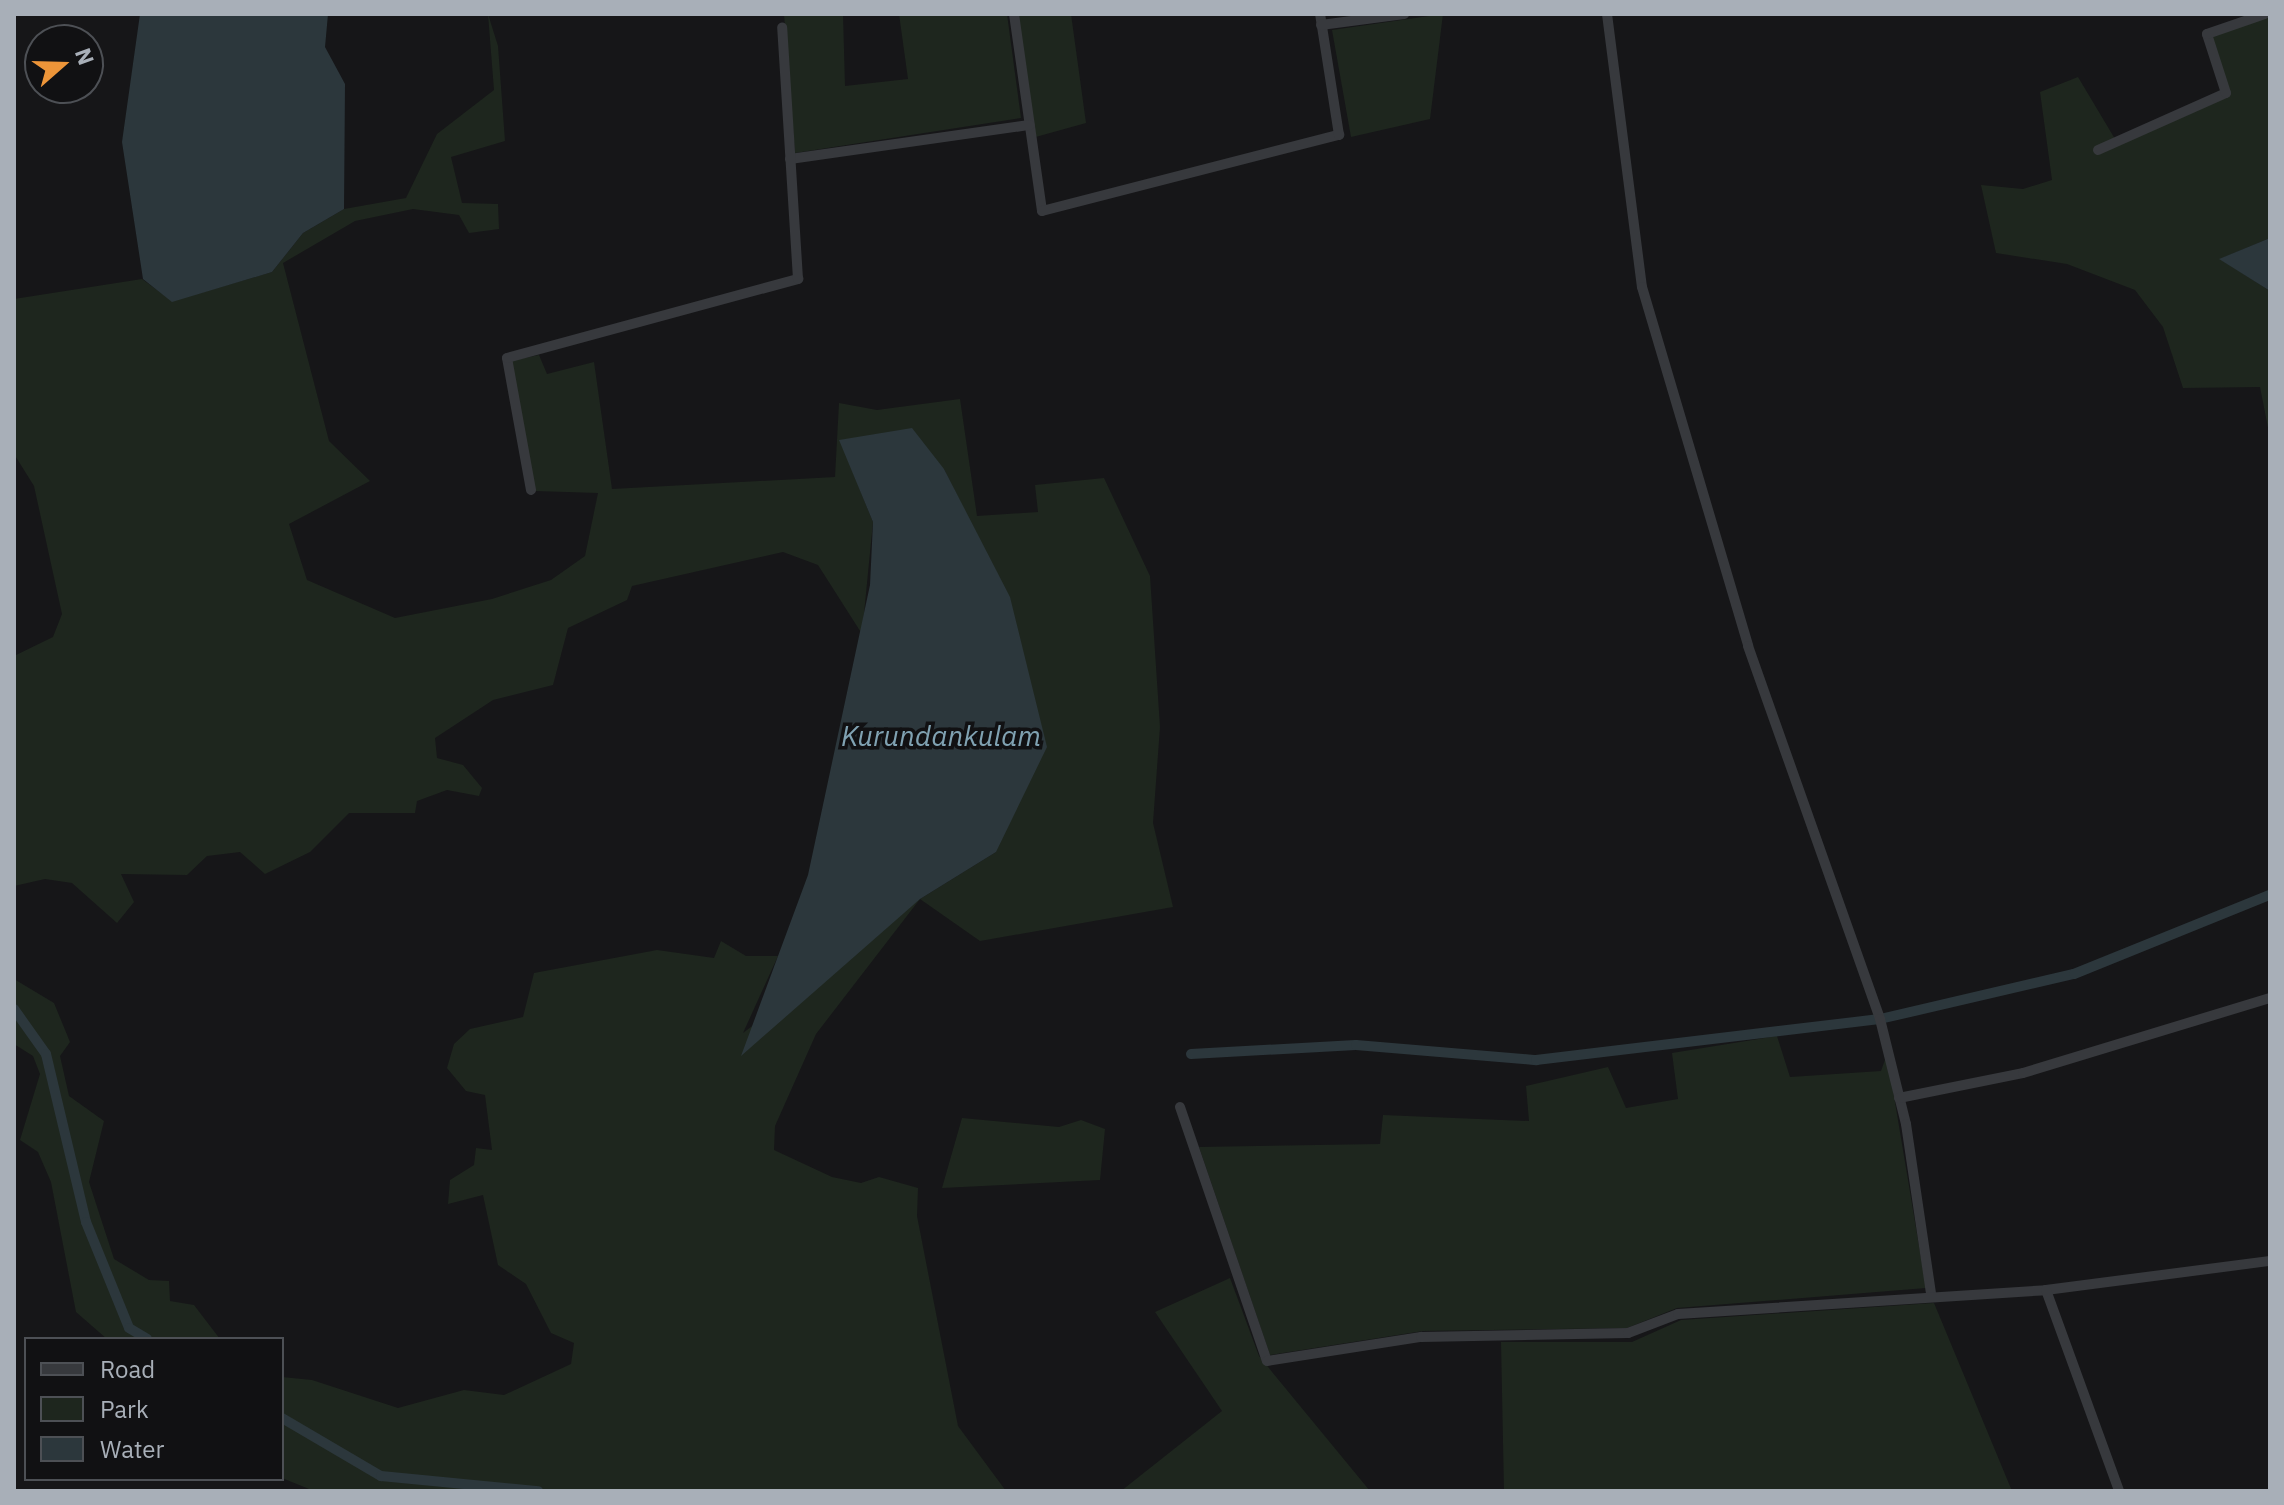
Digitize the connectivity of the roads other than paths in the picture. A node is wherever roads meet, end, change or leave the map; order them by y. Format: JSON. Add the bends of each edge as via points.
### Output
{"nodes":[{"id":1,"x":1014,"y":14,"type":"edge"},
{"id":2,"x":1404,"y":14,"type":"edge"},
{"id":3,"x":1607,"y":14,"type":"edge"},
{"id":4,"x":2265,"y":14,"type":"edge"},
{"id":5,"x":1320,"y":20,"type":"edge"},
{"id":6,"x":782,"y":28,"type":"dead end"},
{"id":7,"x":1030,"y":125,"type":"junction"},
{"id":8,"x":2098,"y":150,"type":"dead end"},
{"id":9,"x":790,"y":159,"type":"junction"},
{"id":10,"x":531,"y":490,"type":"dead end"},
{"id":11,"x":2270,"y":998,"type":"edge"},
{"id":12,"x":1899,"y":1098,"type":"junction"},
{"id":13,"x":1180,"y":1107,"type":"dead end"},
{"id":14,"x":2270,"y":1261,"type":"edge"},
{"id":15,"x":2046,"y":1290,"type":"junction"},
{"id":16,"x":1931,"y":1293,"type":"junction"},
{"id":17,"x":2119,"y":1491,"type":"edge"}],
"edges":[{"from":1,"to":7,"type":"street"},
{"from":2,"to":5,"type":"street"},
{"from":3,"to":12,"type":"street","via":[[1642,287],[1748,646],[1880,1019]]},
{"from":4,"to":8,"type":"street","via":[[2207,34],[2226,93]]},
{"from":5,"to":7,"type":"street","via":[[1339,135],[1042,211]]},
{"from":6,"to":9,"type":"street"},
{"from":7,"to":9,"type":"street"},
{"from":9,"to":10,"type":"street","via":[[798,279],[507,358]]},
{"from":11,"to":12,"type":"street","via":[[2077,1058]]},
{"from":12,"to":16,"type":"street"},
{"from":13,"to":16,"type":"street","via":[[1267,1361],[1421,1337],[1628,1333],[1678,1314]]},
{"from":14,"to":15,"type":"street"},
{"from":15,"to":16,"type":"street"},
{"from":15,"to":17,"type":"street"}]}
